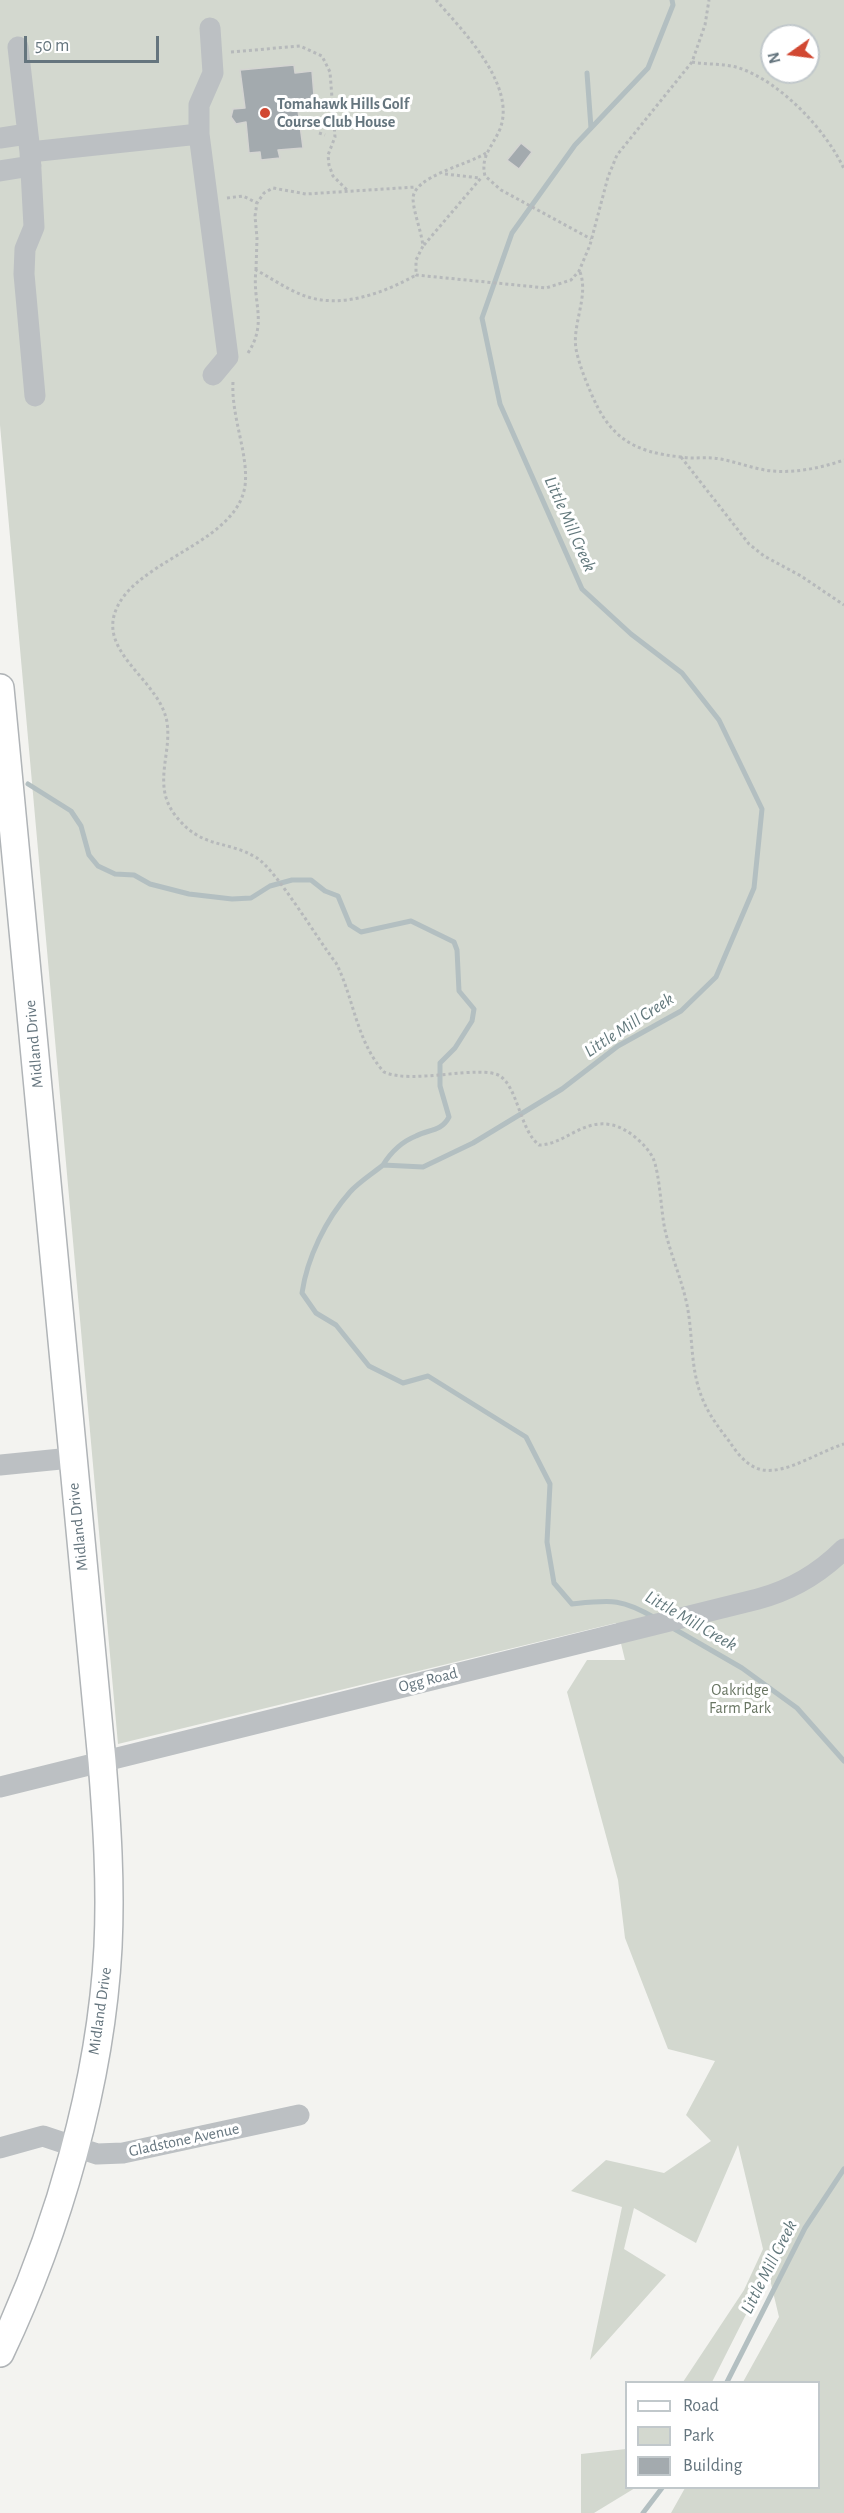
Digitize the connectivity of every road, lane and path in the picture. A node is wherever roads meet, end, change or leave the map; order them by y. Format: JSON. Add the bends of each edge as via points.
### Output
{"nodes":[{"id":1,"x":436,"y":0,"type":"edge"},
{"id":2,"x":709,"y":0,"type":"edge"},
{"id":3,"x":210,"y":28,"type":"dead end"},
{"id":4,"x":18,"y":47,"type":"dead end"},
{"id":5,"x":212,"y":54,"type":"junction"},
{"id":6,"x":692,"y":62,"type":"junction"},
{"id":7,"x":319,"y":133,"type":"dead end"},
{"id":8,"x":199,"y":134,"type":"junction"},
{"id":9,"x":325,"y":135,"type":"dead end"},
{"id":10,"x":0,"y":138,"type":"edge"},
{"id":11,"x":29,"y":150,"type":"junction"},
{"id":12,"x":486,"y":153,"type":"junction"},
{"id":13,"x":844,"y":169,"type":"edge"},
{"id":14,"x":0,"y":171,"type":"edge"},
{"id":15,"x":439,"y":174,"type":"junction"},
{"id":16,"x":481,"y":178,"type":"junction"},
{"id":17,"x":488,"y":181,"type":"junction"},
{"id":18,"x":416,"y":187,"type":"junction"},
{"id":19,"x":347,"y":190,"type":"junction"},
{"id":20,"x":208,"y":200,"type":"junction"},
{"id":21,"x":257,"y":203,"type":"junction"},
{"id":22,"x":591,"y":239,"type":"junction"},
{"id":23,"x":423,"y":246,"type":"junction"},
{"id":24,"x":256,"y":270,"type":"junction"},
{"id":25,"x":579,"y":271,"type":"junction"},
{"id":26,"x":416,"y":275,"type":"junction"},
{"id":27,"x":247,"y":354,"type":"dead end"},
{"id":28,"x":213,"y":375,"type":"dead end"},
{"id":29,"x":234,"y":379,"type":"dead end"},
{"id":30,"x":35,"y":396,"type":"dead end"},
{"id":31,"x":681,"y":457,"type":"junction"},
{"id":32,"x":844,"y":460,"type":"edge"},
{"id":33,"x":844,"y":605,"type":"edge"},
{"id":34,"x":0,"y":688,"type":"edge"},
{"id":35,"x":844,"y":1444,"type":"edge"},
{"id":36,"x":71,"y":1458,"type":"junction"},
{"id":37,"x":0,"y":1465,"type":"edge"},
{"id":38,"x":844,"y":1549,"type":"edge"},
{"id":39,"x":102,"y":1761,"type":"junction"},
{"id":40,"x":0,"y":1787,"type":"edge"},
{"id":41,"x":299,"y":2115,"type":"dead end"},
{"id":42,"x":74,"y":2146,"type":"junction"},
{"id":43,"x":0,"y":2148,"type":"edge"},
{"id":44,"x":0,"y":2353,"type":"edge"}],
"edges":[{"from":1,"to":12,"type":"path","via":[[473,44],[498,88],[503,120]]},
{"from":2,"to":6,"type":"path"},
{"from":3,"to":5,"type":"street"},
{"from":4,"to":11,"type":"street"},
{"from":5,"to":8,"type":"street","via":[[213,73],[199,105]]},
{"from":5,"to":19,"type":"path","via":[[300,46],[322,56],[330,72],[335,137],[328,155],[329,165],[336,180]]},
{"from":6,"to":13,"type":"path","via":[[736,67],[761,79],[809,117]]},
{"from":6,"to":22,"type":"path","via":[[617,155]]},
{"from":7,"to":9,"type":"path"},
{"from":8,"to":11,"type":"street"},
{"from":8,"to":20,"type":"street"},
{"from":10,"to":11,"type":"street"},
{"from":11,"to":14,"type":"street"},
{"from":11,"to":30,"type":"street","via":[[34,227],[25,249],[24,274]]},
{"from":12,"to":15,"type":"path"},
{"from":12,"to":17,"type":"path","via":[[483,169]]},
{"from":15,"to":16,"type":"path"},
{"from":15,"to":18,"type":"path"},
{"from":16,"to":17,"type":"path"},
{"from":16,"to":23,"type":"path"},
{"from":17,"to":22,"type":"path"},
{"from":18,"to":19,"type":"path"},
{"from":18,"to":23,"type":"path","via":[[413,201]]},
{"from":19,"to":21,"type":"path","via":[[306,194],[273,188]]},
{"from":20,"to":21,"type":"path","via":[[243,196]]},
{"from":20,"to":28,"type":"street","via":[[228,357]]},
{"from":21,"to":24,"type":"path"},
{"from":22,"to":25,"type":"path"},
{"from":23,"to":26,"type":"path","via":[[416,260]]},
{"from":24,"to":26,"type":"path","via":[[302,295],[336,302],[399,284]]},
{"from":24,"to":27,"type":"path","via":[[261,325]]},
{"from":25,"to":26,"type":"path","via":[[560,286],[546,288]]},
{"from":25,"to":31,"type":"path","via":[[582,289],[576,349],[598,410],[621,439],[637,448]]},
{"from":29,"to":35,"type":"path","via":[[234,409],[246,473],[239,501],[207,537],[148,572],[124,597],[112,620],[120,650],[164,711],[168,734],[162,780],[174,813],[198,837],[246,853],[266,866],[336,963],[354,1020],[378,1066],[393,1076],[490,1072],[500,1076],[539,1145],[599,1123],[613,1125],[636,1138],[654,1160],[665,1231],[687,1305],[700,1395],[710,1415],[738,1454],[762,1470],[778,1470]]},
{"from":31,"to":32,"type":"path","via":[[714,458],[771,471],[796,471]]},
{"from":31,"to":33,"type":"path","via":[[749,544]]},
{"from":34,"to":36,"type":"main road","name":"Midland Drive"},
{"from":36,"to":37,"type":"street"},
{"from":36,"to":39,"type":"main road","name":"Midland Drive"},
{"from":38,"to":39,"type":"street","name":"Ogg Road","via":[[786,1592]]},
{"from":39,"to":40,"type":"street","name":"Ogg Road"},
{"from":39,"to":42,"type":"main road","name":"Midland Drive","via":[[110,1889],[108,1949],[96,2046]]},
{"from":41,"to":42,"type":"street","name":"Gladstone Avenue","via":[[123,2153],[97,2154]]},
{"from":42,"to":43,"type":"street","name":"Gladstone Avenue","via":[[43,2136]]},
{"from":42,"to":44,"type":"main road","name":"Midland Drive","via":[[40,2263]]}]}
